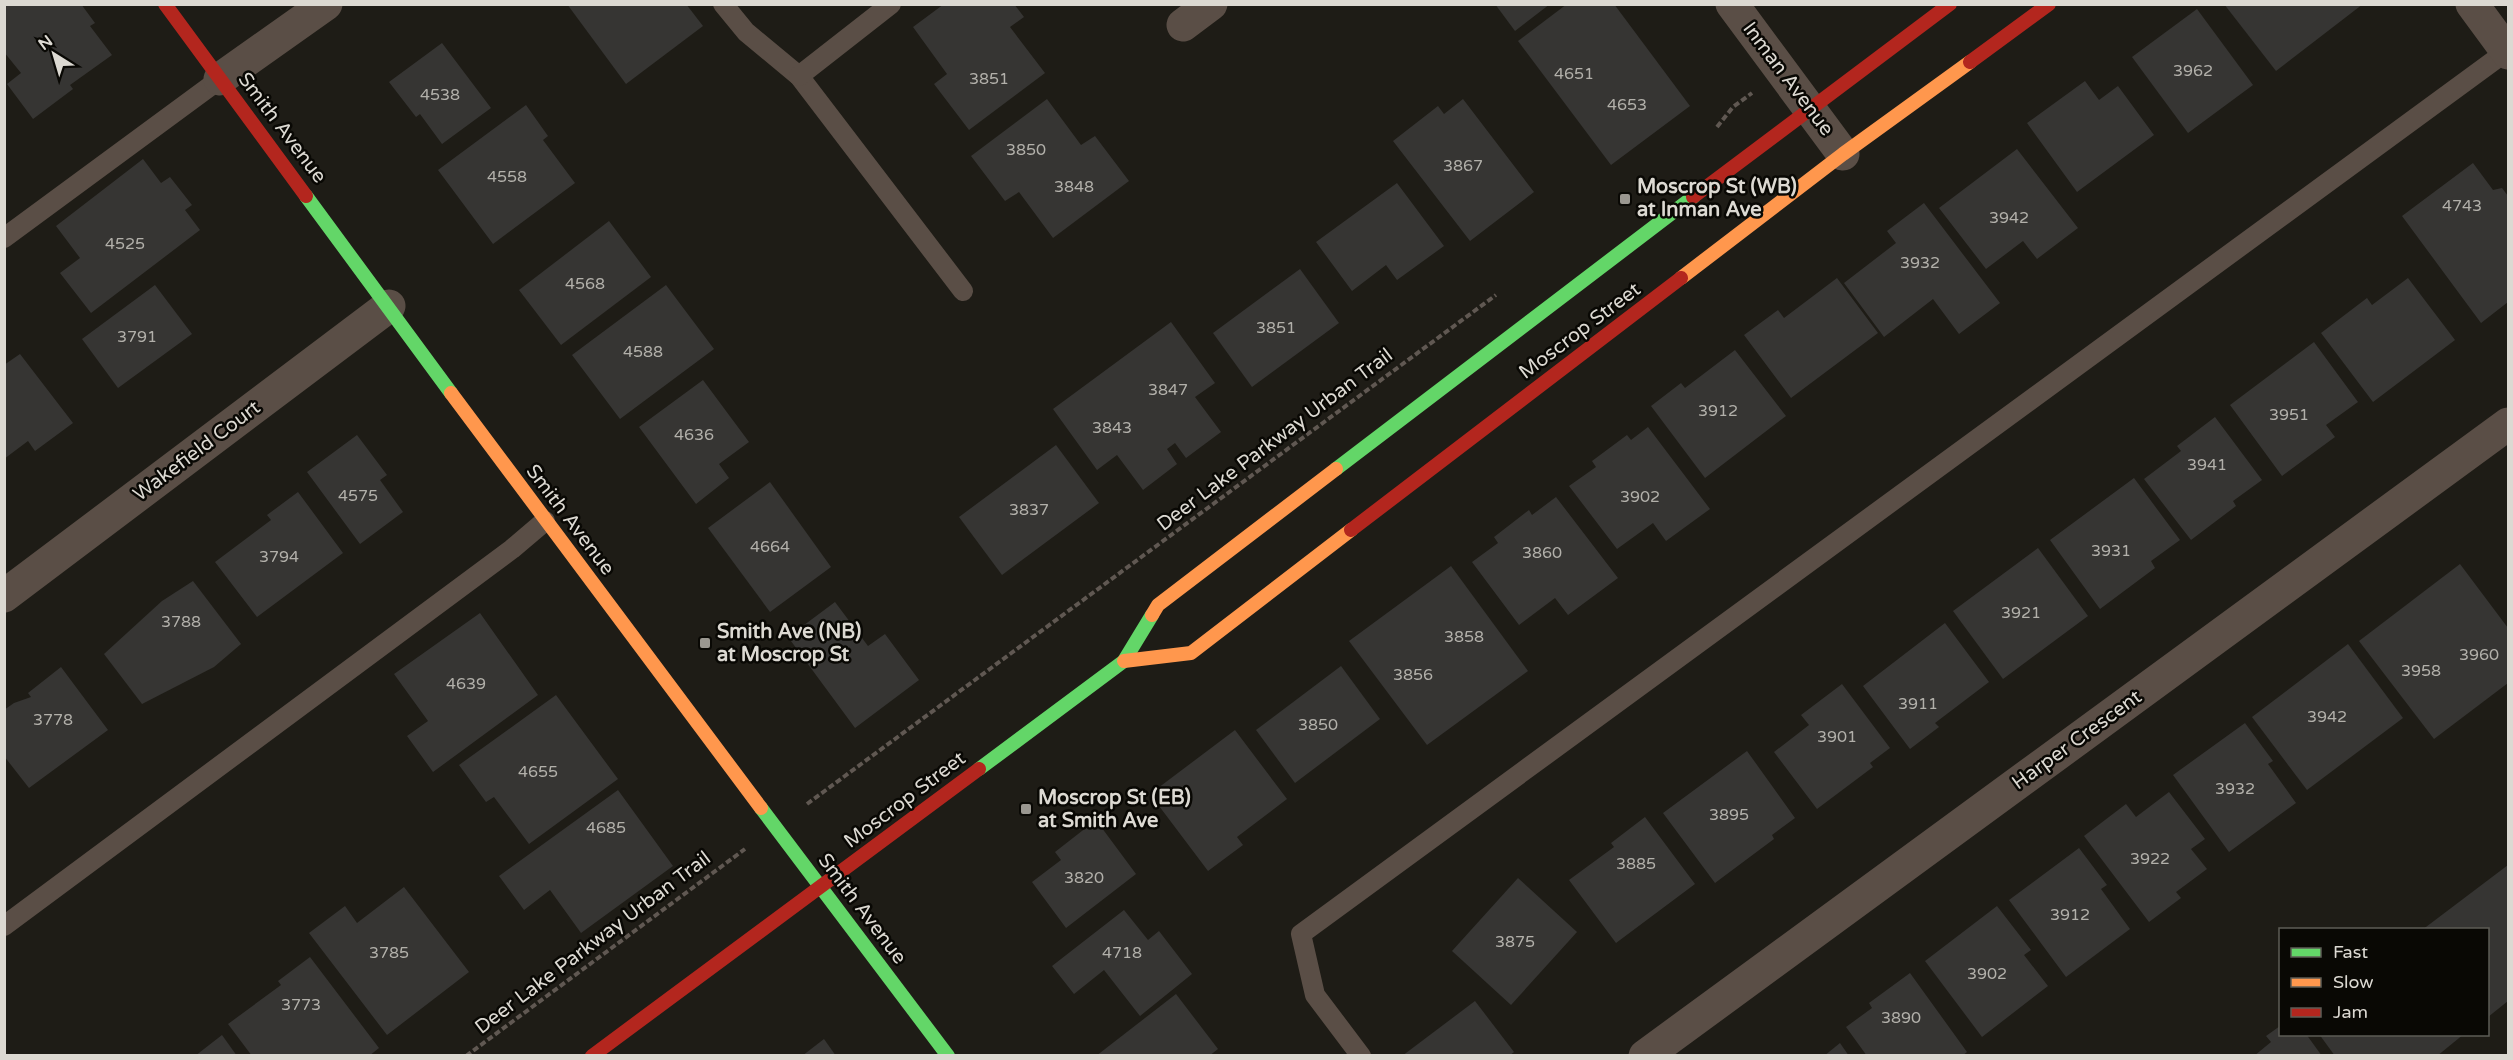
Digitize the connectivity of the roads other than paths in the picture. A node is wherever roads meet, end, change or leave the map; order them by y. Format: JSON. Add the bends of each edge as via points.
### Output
{"nodes":[{"id":1,"x":165,"y":4,"type":"edge"},
{"id":2,"x":326,"y":4,"type":"edge"},
{"id":3,"x":723,"y":4,"type":"edge"},
{"id":4,"x":891,"y":4,"type":"edge"},
{"id":5,"x":1211,"y":4,"type":"edge"},
{"id":6,"x":1732,"y":4,"type":"edge"},
{"id":7,"x":1950,"y":4,"type":"edge"},
{"id":8,"x":2049,"y":4,"type":"edge"},
{"id":9,"x":2472,"y":4,"type":"edge"},
{"id":10,"x":1184,"y":25,"type":"dead end"},
{"id":11,"x":2508,"y":52,"type":"edge"},
{"id":12,"x":799,"y":76,"type":"junction"},
{"id":13,"x":220,"y":79,"type":"junction"},
{"id":14,"x":1810,"y":108,"type":"junction"},
{"id":15,"x":1843,"y":154,"type":"junction"},
{"id":16,"x":4,"y":238,"type":"edge"},
{"id":17,"x":963,"y":291,"type":"dead end"},
{"id":18,"x":389,"y":306,"type":"junction"},
{"id":19,"x":2508,"y":424,"type":"edge"},
{"id":20,"x":546,"y":521,"type":"junction"},
{"id":21,"x":4,"y":596,"type":"edge"},
{"id":22,"x":1124,"y":661,"type":"junction"},
{"id":23,"x":820,"y":886,"type":"junction"},
{"id":24,"x":4,"y":926,"type":"edge"},
{"id":25,"x":592,"y":1056,"type":"edge"},
{"id":26,"x":948,"y":1056,"type":"edge"},
{"id":27,"x":1361,"y":1056,"type":"edge"},
{"id":28,"x":1645,"y":1056,"type":"edge"}],
"edges":[{"from":1,"to":13,"type":"street","name":"Smith Avenue"},
{"from":2,"to":13,"type":"street"},
{"from":3,"to":12,"type":"lane","via":[[746,32]]},
{"from":4,"to":12,"type":"lane"},
{"from":5,"to":10,"type":"street"},
{"from":6,"to":14,"type":"street","name":"Inman Avenue"},
{"from":7,"to":14,"type":"street","name":"Moscrop Street"},
{"from":8,"to":15,"type":"street","name":"Moscrop Street"},
{"from":9,"to":11,"type":"street"},
{"from":11,"to":27,"type":"lane","via":[[1301,934],[1315,995]]},
{"from":12,"to":17,"type":"lane"},
{"from":13,"to":16,"type":"lane"},
{"from":13,"to":18,"type":"street","name":"Smith Avenue"},
{"from":14,"to":15,"type":"street","name":"Inman Avenue"},
{"from":14,"to":22,"type":"street","name":"Moscrop Street","via":[[1158,605]]},
{"from":15,"to":22,"type":"street","name":"Moscrop Street","via":[[1191,653]]},
{"from":18,"to":20,"type":"street","name":"Smith Avenue"},
{"from":18,"to":21,"type":"street","name":"Wakefield Court"},
{"from":19,"to":28,"type":"street","name":"Harper Crescent"},
{"from":20,"to":23,"type":"street","name":"Smith Avenue"},
{"from":20,"to":24,"type":"lane"},
{"from":22,"to":23,"type":"street","name":"Moscrop Street"},
{"from":23,"to":25,"type":"street","name":"Moscrop Street"},
{"from":23,"to":26,"type":"street","name":"Smith Avenue"}]}
